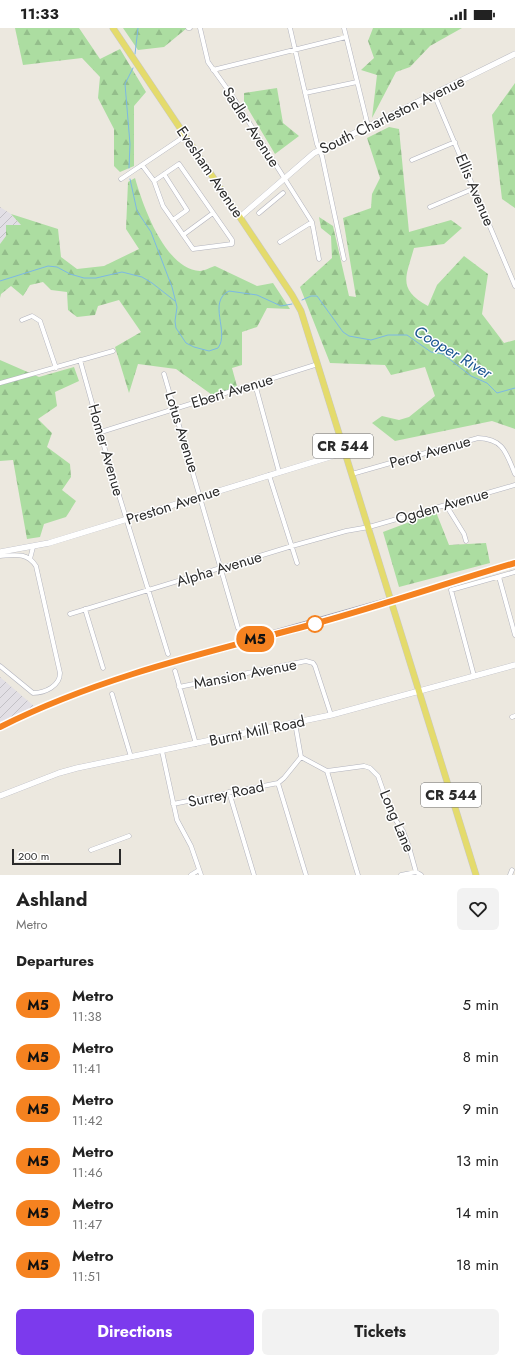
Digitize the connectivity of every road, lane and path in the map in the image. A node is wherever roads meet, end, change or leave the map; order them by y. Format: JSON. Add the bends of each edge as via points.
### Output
{"nodes":[{"id":1,"x":113,"y":28,"type":"edge"},
{"id":2,"x":200,"y":28,"type":"edge"},
{"id":3,"x":290,"y":28,"type":"edge"},
{"id":4,"x":344,"y":28,"type":"edge"},
{"id":5,"x":346,"y":37,"type":"junction"},
{"id":6,"x":294,"y":49,"type":"junction"},
{"id":7,"x":515,"y":54,"type":"edge"},
{"id":8,"x":213,"y":70,"type":"junction"},
{"id":9,"x":357,"y":82,"type":"junction"},
{"id":10,"x":305,"y":93,"type":"junction"},
{"id":11,"x":434,"y":94,"type":"junction"},
{"id":12,"x":368,"y":126,"type":"junction"},
{"id":13,"x":185,"y":136,"type":"junction"},
{"id":14,"x":455,"y":142,"type":"junction"},
{"id":15,"x":319,"y":150,"type":"junction"},
{"id":16,"x":412,"y":160,"type":"dead end"},
{"id":17,"x":142,"y":165,"type":"junction"},
{"id":18,"x":164,"y":174,"type":"junction"},
{"id":19,"x":121,"y":179,"type":"dead end"},
{"id":20,"x":285,"y":179,"type":"junction"},
{"id":21,"x":154,"y":181,"type":"junction"},
{"id":22,"x":475,"y":188,"type":"junction"},
{"id":23,"x":282,"y":193,"type":"dead end"},
{"id":24,"x":264,"y":197,"type":"junction"},
{"id":25,"x":270,"y":203,"type":"junction"},
{"id":26,"x":430,"y":207,"type":"dead end"},
{"id":27,"x":213,"y":213,"type":"junction"},
{"id":28,"x":259,"y":213,"type":"dead end"},
{"id":29,"x":240,"y":217,"type":"junction"},
{"id":30,"x":173,"y":220,"type":"junction"},
{"id":31,"x":312,"y":222,"type":"junction"},
{"id":32,"x":183,"y":235,"type":"junction"},
{"id":33,"x":280,"y":242,"type":"dead end"},
{"id":34,"x":320,"y":259,"type":"dead end"},
{"id":35,"x":344,"y":259,"type":"dead end"},
{"id":36,"x":515,"y":286,"type":"edge"},
{"id":37,"x":22,"y":320,"type":"dead end"},
{"id":38,"x":112,"y":351,"type":"dead end"},
{"id":39,"x":80,"y":360,"type":"junction"},
{"id":40,"x":318,"y":364,"type":"junction"},
{"id":41,"x":56,"y":368,"type":"junction"},
{"id":42,"x":164,"y":374,"type":"dead end"},
{"id":43,"x":0,"y":383,"type":"edge"},
{"id":44,"x":255,"y":384,"type":"junction"},
{"id":45,"x":175,"y":408,"type":"junction"},
{"id":46,"x":101,"y":432,"type":"junction"},
{"id":47,"x":346,"y":452,"type":"junction"},
{"id":48,"x":279,"y":472,"type":"junction"},
{"id":49,"x":352,"y":474,"type":"junction"},
{"id":50,"x":515,"y":474,"type":"edge"},
{"id":51,"x":269,"y":475,"type":"junction"},
{"id":52,"x":515,"y":485,"type":"edge"},
{"id":53,"x":201,"y":496,"type":"junction"},
{"id":54,"x":446,"y":504,"type":"junction"},
{"id":55,"x":127,"y":520,"type":"junction"},
{"id":56,"x":369,"y":527,"type":"junction"},
{"id":57,"x":466,"y":541,"type":"dead end"},
{"id":58,"x":292,"y":546,"type":"junction"},
{"id":59,"x":30,"y":548,"type":"junction"},
{"id":60,"x":0,"y":552,"type":"edge"},
{"id":61,"x":0,"y":556,"type":"edge"},
{"id":62,"x":24,"y":556,"type":"junction"},
{"id":63,"x":30,"y":559,"type":"junction"},
{"id":64,"x":297,"y":563,"type":"dead end"},
{"id":65,"x":221,"y":569,"type":"junction"},
{"id":66,"x":515,"y":572,"type":"edge"},
{"id":67,"x":499,"y":577,"type":"junction"},
{"id":68,"x":149,"y":590,"type":"junction"},
{"id":69,"x":85,"y":609,"type":"junction"},
{"id":70,"x":70,"y":614,"type":"dead end"},
{"id":71,"x":238,"y":628,"type":"dead end"},
{"id":72,"x":515,"y":635,"type":"edge"},
{"id":73,"x":168,"y":654,"type":"dead end"},
{"id":74,"x":515,"y":665,"type":"edge"},
{"id":75,"x":0,"y":666,"type":"edge"},
{"id":76,"x":103,"y":668,"type":"dead end"},
{"id":77,"x":175,"y":671,"type":"dead end"},
{"id":78,"x":474,"y":676,"type":"junction"},
{"id":79,"x":179,"y":687,"type":"junction"},
{"id":80,"x":420,"y":691,"type":"junction"},
{"id":81,"x":112,"y":694,"type":"dead end"},
{"id":82,"x":331,"y":715,"type":"junction"},
{"id":83,"x":295,"y":723,"type":"junction"},
{"id":84,"x":196,"y":744,"type":"junction"},
{"id":85,"x":162,"y":751,"type":"junction"},
{"id":86,"x":131,"y":757,"type":"junction"},
{"id":87,"x":301,"y":757,"type":"junction"},
{"id":88,"x":327,"y":771,"type":"junction"},
{"id":89,"x":278,"y":783,"type":"junction"},
{"id":90,"x":229,"y":792,"type":"junction"},
{"id":91,"x":0,"y":796,"type":"edge"},
{"id":92,"x":173,"y":804,"type":"junction"},
{"id":93,"x":128,"y":836,"type":"dead end"},
{"id":94,"x":91,"y":850,"type":"dead end"},
{"id":95,"x":512,"y":870,"type":"dead end"},
{"id":96,"x":416,"y":872,"type":"junction"},
{"id":97,"x":200,"y":873,"type":"edge"},
{"id":98,"x":191,"y":875,"type":"edge"},
{"id":99,"x":254,"y":875,"type":"edge"},
{"id":100,"x":306,"y":875,"type":"edge"},
{"id":101,"x":358,"y":875,"type":"edge"},
{"id":102,"x":401,"y":875,"type":"edge"},
{"id":103,"x":421,"y":875,"type":"edge"},
{"id":104,"x":476,"y":875,"type":"edge"},
{"id":105,"x":510,"y":875,"type":"edge"}],
"edges":[{"from":1,"to":13,"type":"main road","name":"Evesham Avenue","number":"CR 544"},
{"from":2,"to":8,"type":"street","name":"Sadler Avenue","via":[[208,62]]},
{"from":3,"to":6,"type":"street"},
{"from":4,"to":5,"type":"street"},
{"from":5,"to":6,"type":"street"},
{"from":5,"to":9,"type":"street"},
{"from":6,"to":8,"type":"street"},
{"from":6,"to":10,"type":"street"},
{"from":7,"to":11,"type":"street","name":"South Charleston Avenue"},
{"from":8,"to":20,"type":"street","name":"Sadler Avenue"},
{"from":9,"to":10,"type":"street"},
{"from":9,"to":12,"type":"street"},
{"from":10,"to":15,"type":"street"},
{"from":11,"to":12,"type":"street","name":"South Charleston Avenue"},
{"from":11,"to":14,"type":"street","name":"Ellis Avenue"},
{"from":12,"to":15,"type":"street","name":"South Charleston Avenue"},
{"from":13,"to":17,"type":"street"},
{"from":13,"to":29,"type":"main road","name":"Evesham Avenue","number":"CR 544"},
{"from":14,"to":16,"type":"street"},
{"from":14,"to":22,"type":"street","name":"Ellis Avenue"},
{"from":15,"to":20,"type":"street","name":"South Charleston Avenue"},
{"from":15,"to":35,"type":"street"},
{"from":17,"to":19,"type":"street"},
{"from":17,"to":21,"type":"street"},
{"from":18,"to":21,"type":"street"},
{"from":18,"to":27,"type":"street","via":[[179,164]]},
{"from":18,"to":30,"type":"street","via":[[187,210]]},
{"from":20,"to":24,"type":"street","name":"South Charleston Avenue"},
{"from":20,"to":31,"type":"street","name":"Sadler Avenue"},
{"from":21,"to":30,"type":"street","via":[[163,206]]},
{"from":22,"to":26,"type":"street"},
{"from":22,"to":36,"type":"street","name":"Ellis Avenue"},
{"from":23,"to":25,"type":"street"},
{"from":24,"to":25,"type":"street"},
{"from":24,"to":29,"type":"street","name":"South Charleston Avenue"},
{"from":25,"to":28,"type":"street"},
{"from":27,"to":32,"type":"street"},
{"from":27,"to":32,"type":"street","via":[[232,240],[232,244],[193,249]]},
{"from":29,"to":40,"type":"main road","name":"Evesham Avenue","number":"CR 544","via":[[301,311]]},
{"from":30,"to":32,"type":"street"},
{"from":31,"to":33,"type":"street"},
{"from":31,"to":34,"type":"street","name":"Sadler Avenue"},
{"from":37,"to":41,"type":"street","via":[[32,316],[40,321]]},
{"from":38,"to":39,"type":"street"},
{"from":39,"to":41,"type":"street"},
{"from":39,"to":46,"type":"street","name":"Homer Avenue"},
{"from":40,"to":44,"type":"street","name":"Ebert Avenue"},
{"from":40,"to":47,"type":"main road","number":"CR 544"},
{"from":41,"to":43,"type":"street"},
{"from":42,"to":45,"type":"street","name":"Lotus Avenue"},
{"from":44,"to":45,"type":"street","name":"Ebert Avenue"},
{"from":44,"to":48,"type":"street"},
{"from":45,"to":46,"type":"street","name":"Ebert Avenue"},
{"from":45,"to":53,"type":"street","name":"Lotus Avenue"},
{"from":46,"to":55,"type":"street","name":"Homer Avenue"},
{"from":47,"to":48,"type":"street","name":"Preston Avenue"},
{"from":47,"to":49,"type":"main road","number":"CR 544"},
{"from":48,"to":51,"type":"street","name":"Preston Avenue"},
{"from":49,"to":50,"type":"street","name":"Perot Avenue","via":[[478,438],[497,442],[503,447]]},
{"from":49,"to":56,"type":"main road","number":"CR 544"},
{"from":51,"to":53,"type":"street","name":"Preston Avenue"},
{"from":51,"to":58,"type":"street"},
{"from":52,"to":54,"type":"street","name":"Ogden Avenue"},
{"from":53,"to":55,"type":"street","name":"Preston Avenue"},
{"from":53,"to":65,"type":"street","name":"Lotus Avenue"},
{"from":54,"to":56,"type":"street","name":"Ogden Avenue"},
{"from":54,"to":57,"type":"street"},
{"from":55,"to":59,"type":"street","name":"Preston Avenue"},
{"from":55,"to":68,"type":"street","name":"Homer Avenue"},
{"from":56,"to":58,"type":"street","name":"Alpha Avenue"},
{"from":56,"to":80,"type":"main road","number":"CR 544"},
{"from":58,"to":64,"type":"street"},
{"from":58,"to":65,"type":"street","name":"Alpha Avenue"},
{"from":59,"to":60,"type":"street","name":"Preston Avenue"},
{"from":59,"to":62,"type":"street"},
{"from":59,"to":63,"type":"street"},
{"from":61,"to":62,"type":"street"},
{"from":62,"to":63,"type":"street"},
{"from":63,"to":75,"type":"street","via":[[38,573],[60,673],[59,679],[54,686],[33,693]]},
{"from":65,"to":68,"type":"street","name":"Alpha Avenue"},
{"from":65,"to":71,"type":"street","name":"Lotus Avenue"},
{"from":66,"to":67,"type":"street"},
{"from":67,"to":72,"type":"street"},
{"from":67,"to":78,"type":"street","via":[[451,590]]},
{"from":68,"to":69,"type":"street","name":"Alpha Avenue"},
{"from":68,"to":73,"type":"street","name":"Homer Avenue"},
{"from":69,"to":70,"type":"street","name":"Alpha Avenue"},
{"from":69,"to":76,"type":"street"},
{"from":74,"to":78,"type":"street","name":"Burnt Mill Road"},
{"from":77,"to":79,"type":"street"},
{"from":78,"to":80,"type":"street","name":"Burnt Mill Road"},
{"from":79,"to":82,"type":"street","name":"Mansion Avenue","via":[[311,662],[315,666]]},
{"from":79,"to":84,"type":"street"},
{"from":80,"to":82,"type":"street","name":"Burnt Mill Road"},
{"from":80,"to":104,"type":"main road","number":"CR 544"},
{"from":81,"to":86,"type":"street"},
{"from":82,"to":83,"type":"street","name":"Burnt Mill Road"},
{"from":83,"to":84,"type":"street","name":"Burnt Mill Road"},
{"from":83,"to":87,"type":"street"},
{"from":84,"to":85,"type":"street","name":"Burnt Mill Road"},
{"from":85,"to":86,"type":"street","name":"Burnt Mill Road"},
{"from":85,"to":92,"type":"street"},
{"from":86,"to":91,"type":"street","name":"Burnt Mill Road","via":[[60,773]]},
{"from":87,"to":88,"type":"street"},
{"from":87,"to":89,"type":"street"},
{"from":88,"to":96,"type":"street","name":"Long Lane","via":[[364,766],[375,772],[391,813],[403,832]]},
{"from":88,"to":101,"type":"street"},
{"from":89,"to":90,"type":"street","name":"Surrey Road"},
{"from":89,"to":100,"type":"street"},
{"from":90,"to":92,"type":"street","name":"Surrey Road"},
{"from":90,"to":99,"type":"street"},
{"from":92,"to":97,"type":"street","via":[[179,827],[191,846]]},
{"from":93,"to":94,"type":"street"},
{"from":95,"to":105,"type":"street"},
{"from":96,"to":102,"type":"street"},
{"from":96,"to":103,"type":"street"},
{"from":97,"to":98,"type":"street"}]}
